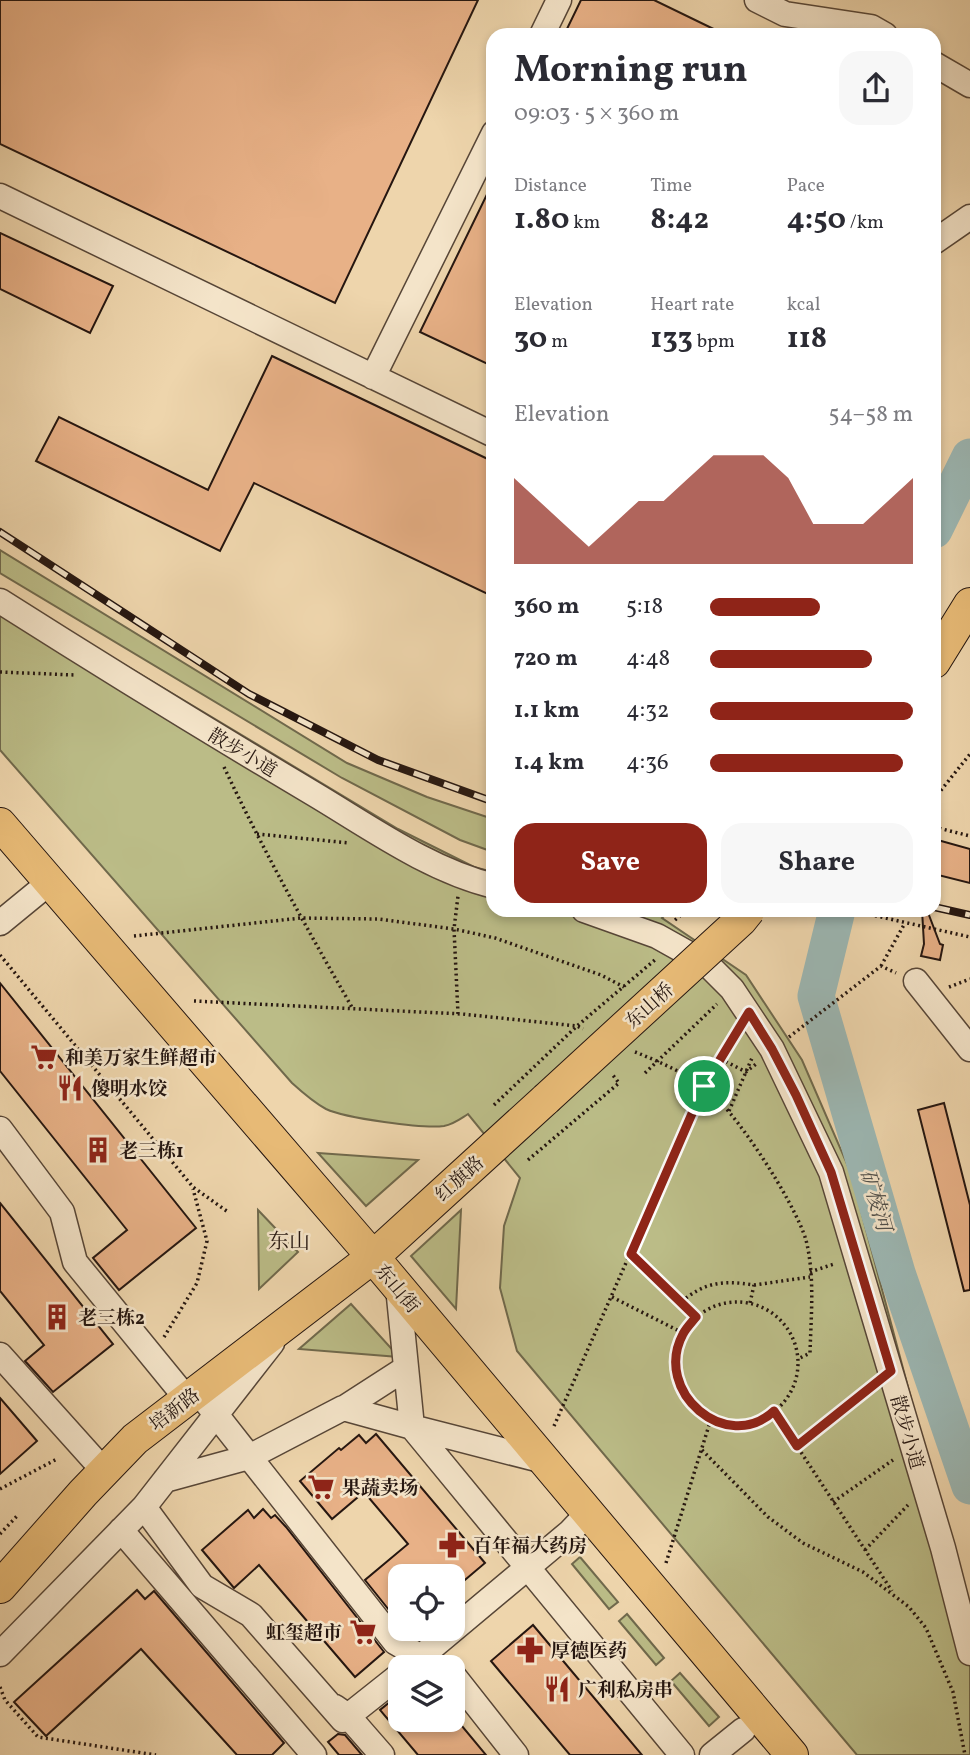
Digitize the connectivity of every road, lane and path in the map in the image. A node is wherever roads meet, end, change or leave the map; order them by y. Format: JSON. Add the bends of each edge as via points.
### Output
{"nodes":[{"id":1,"x":559,"y":0,"type":"edge"},
{"id":2,"x":757,"y":0,"type":"edge"},
{"id":3,"x":785,"y":25,"type":"edge"},
{"id":4,"x":545,"y":28,"type":"edge"},
{"id":5,"x":873,"y":28,"type":"edge"},
{"id":6,"x":941,"y":68,"type":"edge"},
{"id":7,"x":970,"y":85,"type":"edge"},
{"id":8,"x":486,"y":150,"type":"edge"},
{"id":9,"x":0,"y":196,"type":"edge"},
{"id":10,"x":970,"y":217,"type":"edge"},
{"id":11,"x":941,"y":237,"type":"edge"},
{"id":12,"x":373,"y":377,"type":"junction"},
{"id":13,"x":486,"y":431,"type":"edge"},
{"id":14,"x":0,"y":601,"type":"edge"},
{"id":15,"x":970,"y":604,"type":"edge"},
{"id":16,"x":941,"y":652,"type":"edge"},
{"id":17,"x":0,"y":672,"type":"edge"},
{"id":18,"x":79,"y":675,"type":"dead end"},
{"id":19,"x":970,"y":754,"type":"edge"},
{"id":20,"x":223,"y":765,"type":"dead end"},
{"id":21,"x":941,"y":790,"type":"edge"},
{"id":22,"x":0,"y":824,"type":"edge"},
{"id":23,"x":941,"y":829,"type":"edge"},
{"id":24,"x":256,"y":834,"type":"junction"},
{"id":25,"x":970,"y":836,"type":"edge"},
{"id":26,"x":350,"y":843,"type":"dead end"},
{"id":27,"x":460,"y":876,"type":"junction"},
{"id":28,"x":50,"y":882,"type":"junction"},
{"id":29,"x":486,"y":884,"type":"edge"},
{"id":30,"x":606,"y":917,"type":"edge"},
{"id":31,"x":743,"y":917,"type":"edge"},
{"id":32,"x":880,"y":917,"type":"edge"},
{"id":33,"x":301,"y":918,"type":"junction"},
{"id":34,"x":0,"y":923,"type":"edge"},
{"id":35,"x":905,"y":923,"type":"junction"},
{"id":36,"x":454,"y":929,"type":"junction"},
{"id":37,"x":134,"y":936,"type":"dead end"},
{"id":38,"x":970,"y":937,"type":"edge"},
{"id":39,"x":674,"y":944,"type":"junction"},
{"id":40,"x":0,"y":955,"type":"edge"},
{"id":41,"x":881,"y":966,"type":"dead end"},
{"id":42,"x":916,"y":981,"type":"dead end"},
{"id":43,"x":858,"y":982,"type":"dead end"},
{"id":44,"x":624,"y":987,"type":"junction"},
{"id":45,"x":732,"y":989,"type":"junction"},
{"id":46,"x":194,"y":1000,"type":"dead end"},
{"id":47,"x":354,"y":1009,"type":"junction"},
{"id":48,"x":749,"y":1012,"type":"junction"},
{"id":49,"x":458,"y":1014,"type":"junction"},
{"id":50,"x":577,"y":1026,"type":"junction"},
{"id":51,"x":800,"y":1027,"type":"dead end"},
{"id":52,"x":589,"y":1031,"type":"dead end"},
{"id":53,"x":763,"y":1034,"type":"junction"},
{"id":54,"x":970,"y":1049,"type":"edge"},
{"id":55,"x":634,"y":1051,"type":"dead end"},
{"id":56,"x":657,"y":1061,"type":"junction"},
{"id":57,"x":645,"y":1073,"type":"dead end"},
{"id":58,"x":619,"y":1083,"type":"dead end"},
{"id":59,"x":704,"y":1086,"type":"junction"},
{"id":60,"x":546,"y":1098,"type":"joint"},
{"id":61,"x":494,"y":1105,"type":"dead end"},
{"id":62,"x":729,"y":1111,"type":"junction"},
{"id":63,"x":0,"y":1129,"type":"edge"},
{"id":64,"x":528,"y":1160,"type":"dead end"},
{"id":65,"x":193,"y":1187,"type":"junction"},
{"id":66,"x":228,"y":1212,"type":"dead end"},
{"id":67,"x":631,"y":1254,"type":"junction"},
{"id":68,"x":373,"y":1257,"type":"junction"},
{"id":69,"x":810,"y":1277,"type":"junction"},
{"id":70,"x":754,"y":1285,"type":"junction"},
{"id":71,"x":398,"y":1287,"type":"junction"},
{"id":72,"x":612,"y":1297,"type":"junction"},
{"id":73,"x":680,"y":1303,"type":"junction"},
{"id":74,"x":750,"y":1303,"type":"junction"},
{"id":75,"x":696,"y":1317,"type":"junction"},
{"id":76,"x":683,"y":1333,"type":"junction"},
{"id":77,"x":0,"y":1355,"type":"edge"},
{"id":78,"x":152,"y":1357,"type":"junction"},
{"id":79,"x":798,"y":1359,"type":"junction"},
{"id":80,"x":406,"y":1368,"type":"junction"},
{"id":81,"x":891,"y":1371,"type":"junction"},
{"id":82,"x":200,"y":1402,"type":"junction"},
{"id":83,"x":344,"y":1408,"type":"junction"},
{"id":84,"x":774,"y":1411,"type":"junction"},
{"id":85,"x":711,"y":1419,"type":"junction"},
{"id":86,"x":554,"y":1426,"type":"dead end"},
{"id":87,"x":412,"y":1427,"type":"junction"},
{"id":88,"x":797,"y":1446,"type":"junction"},
{"id":89,"x":912,"y":1447,"type":"junction"},
{"id":90,"x":702,"y":1450,"type":"junction"},
{"id":91,"x":249,"y":1457,"type":"junction"},
{"id":92,"x":57,"y":1459,"type":"dead end"},
{"id":93,"x":544,"y":1461,"type":"junction"},
{"id":94,"x":104,"y":1471,"type":"junction"},
{"id":95,"x":165,"y":1480,"type":"junction"},
{"id":96,"x":925,"y":1488,"type":"junction"},
{"id":97,"x":0,"y":1489,"type":"edge"},
{"id":98,"x":833,"y":1502,"type":"junction"},
{"id":99,"x":144,"y":1507,"type":"junction"},
{"id":100,"x":588,"y":1513,"type":"junction"},
{"id":101,"x":18,"y":1515,"type":"dead end"},
{"id":102,"x":121,"y":1530,"type":"junction"},
{"id":103,"x":0,"y":1534,"type":"edge"},
{"id":104,"x":864,"y":1550,"type":"junction"},
{"id":105,"x":666,"y":1563,"type":"dead end"},
{"id":106,"x":526,"y":1567,"type":"junction"},
{"id":107,"x":0,"y":1587,"type":"edge"},
{"id":108,"x":895,"y":1596,"type":"junction"},
{"id":109,"x":465,"y":1620,"type":"edge"},
{"id":110,"x":444,"y":1641,"type":"edge"},
{"id":111,"x":970,"y":1653,"type":"edge"},
{"id":112,"x":0,"y":1654,"type":"edge"},
{"id":113,"x":412,"y":1655,"type":"edge"},
{"id":114,"x":431,"y":1655,"type":"edge"},
{"id":115,"x":388,"y":1681,"type":"edge"},
{"id":116,"x":0,"y":1687,"type":"edge"},
{"id":117,"x":465,"y":1690,"type":"edge"},
{"id":118,"x":338,"y":1710,"type":"junction"},
{"id":119,"x":743,"y":1730,"type":"dead end"},
{"id":120,"x":156,"y":1755,"type":"edge"},
{"id":121,"x":314,"y":1755,"type":"edge"},
{"id":122,"x":382,"y":1755,"type":"edge"},
{"id":123,"x":516,"y":1755,"type":"edge"},
{"id":124,"x":682,"y":1755,"type":"edge"},
{"id":125,"x":712,"y":1755,"type":"edge"},
{"id":126,"x":792,"y":1755,"type":"edge"},
{"id":127,"x":965,"y":1755,"type":"edge"}],
"edges":[{"from":1,"to":4,"type":"street"},
{"from":2,"to":3,"type":"street"},
{"from":3,"to":5,"type":"street"},
{"from":6,"to":7,"type":"street"},
{"from":8,"to":12,"type":"street"},
{"from":9,"to":12,"type":"street"},
{"from":10,"to":11,"type":"street"},
{"from":12,"to":13,"type":"street"},
{"from":14,"to":27,"type":"street","name":"散步小道","via":[[163,705],[404,848]]},
{"from":15,"to":16,"type":"main road"},
{"from":17,"to":18,"type":"path"},
{"from":19,"to":21,"type":"path"},
{"from":20,"to":24,"type":"path"},
{"from":22,"to":28,"type":"main road","name":"东山街"},
{"from":23,"to":25,"type":"path"},
{"from":24,"to":26,"type":"path"},
{"from":24,"to":33,"type":"path"},
{"from":27,"to":29,"type":"street","name":"散步小道"},
{"from":27,"to":36,"type":"path"},
{"from":28,"to":34,"type":"street"},
{"from":28,"to":68,"type":"main road","name":"东山街"},
{"from":30,"to":39,"type":"street","name":"散步小道"},
{"from":31,"to":60,"type":"main road","name":"东山桥","bridge":true},
{"from":32,"to":35,"type":"path"},
{"from":33,"to":36,"type":"path","via":[[378,919]]},
{"from":33,"to":37,"type":"path"},
{"from":33,"to":47,"type":"path"},
{"from":35,"to":38,"type":"path"},
{"from":35,"to":41,"type":"path"},
{"from":36,"to":44,"type":"path","via":[[507,942]]},
{"from":36,"to":49,"type":"path"},
{"from":39,"to":44,"type":"path"},
{"from":39,"to":45,"type":"street","name":"散步小道","via":[[707,964]]},
{"from":40,"to":65,"type":"path"},
{"from":42,"to":54,"type":"street"},
{"from":43,"to":51,"type":"path"},
{"from":44,"to":50,"type":"path"},
{"from":45,"to":48,"type":"street","name":"散步小道"},
{"from":45,"to":56,"type":"path"},
{"from":46,"to":47,"type":"path"},
{"from":47,"to":49,"type":"path"},
{"from":48,"to":53,"type":"street","name":"散步小道"},
{"from":48,"to":59,"type":"path"},
{"from":49,"to":50,"type":"path"},
{"from":50,"to":52,"type":"path"},
{"from":50,"to":61,"type":"path"},
{"from":53,"to":62,"type":"path"},
{"from":53,"to":81,"type":"street","name":"散步小道","via":[[831,1172]]},
{"from":55,"to":56,"type":"path"},
{"from":56,"to":57,"type":"path"},
{"from":56,"to":59,"type":"path"},
{"from":58,"to":64,"type":"path"},
{"from":59,"to":62,"type":"path"},
{"from":59,"to":67,"type":"path"},
{"from":60,"to":68,"type":"main road","name":"红旗路"},
{"from":62,"to":69,"type":"path","via":[[785,1194],[806,1240]]},
{"from":63,"to":78,"type":"street","via":[[62,1212],[75,1262]]},
{"from":65,"to":66,"type":"path"},
{"from":65,"to":78,"type":"path","via":[[207,1241],[197,1283]]},
{"from":67,"to":72,"type":"path"},
{"from":67,"to":73,"type":"path"},
{"from":68,"to":71,"type":"main road","name":"东山街"},
{"from":68,"to":82,"type":"main road","name":"培新路","via":[[290,1321]]},
{"from":69,"to":70,"type":"path"},
{"from":69,"to":79,"type":"path","via":[[810,1353]]},
{"from":70,"to":73,"type":"path","via":[[729,1281],[708,1286]]},
{"from":70,"to":74,"type":"path"},
{"from":71,"to":80,"type":"street"},
{"from":71,"to":93,"type":"main road","name":"东山街"},
{"from":72,"to":76,"type":"path"},
{"from":72,"to":86,"type":"path"},
{"from":73,"to":75,"type":"path"},
{"from":74,"to":75,"type":"path","via":[[713,1306]]},
{"from":74,"to":79,"type":"path","via":[[773,1313],[788,1328]]},
{"from":75,"to":76,"type":"path"},
{"from":76,"to":85,"type":"path","via":[[676,1352],[682,1392],[694,1408]]},
{"from":77,"to":94,"type":"street"},
{"from":78,"to":82,"type":"street"},
{"from":79,"to":84,"type":"path","via":[[794,1386]]},
{"from":80,"to":83,"type":"street"},
{"from":80,"to":87,"type":"street"},
{"from":81,"to":88,"type":"path"},
{"from":81,"to":89,"type":"street","name":"散步小道"},
{"from":82,"to":91,"type":"street"},
{"from":82,"to":94,"type":"main road","name":"培新路","via":[[135,1439]]},
{"from":82,"to":95,"type":"street"},
{"from":83,"to":87,"type":"street"},
{"from":83,"to":91,"type":"street"},
{"from":84,"to":85,"type":"path","via":[[751,1423],[730,1425]]},
{"from":84,"to":88,"type":"path"},
{"from":85,"to":90,"type":"path"},
{"from":87,"to":93,"type":"street"},
{"from":87,"to":106,"type":"street"},
{"from":88,"to":98,"type":"path"},
{"from":89,"to":96,"type":"street","name":"散步小道"},
{"from":89,"to":98,"type":"path"},
{"from":90,"to":105,"type":"path"},
{"from":90,"to":108,"type":"path","via":[[768,1517],[803,1543],[863,1572]]},
{"from":91,"to":95,"type":"street"},
{"from":91,"to":113,"type":"street","via":[[395,1642]]},
{"from":92,"to":97,"type":"path"},
{"from":93,"to":100,"type":"main road","name":"东山街"},
{"from":94,"to":107,"type":"main road","name":"培新路"},
{"from":95,"to":99,"type":"street"},
{"from":96,"to":104,"type":"path"},
{"from":96,"to":111,"type":"street","name":"散步小道"},
{"from":98,"to":104,"type":"path"},
{"from":99,"to":102,"type":"street"},
{"from":99,"to":118,"type":"street","via":[[202,1586],[251,1615]]},
{"from":100,"to":106,"type":"street"},
{"from":100,"to":126,"type":"main road","name":"东山街"},
{"from":101,"to":103,"type":"path"},
{"from":102,"to":112,"type":"street"},
{"from":102,"to":121,"type":"street"},
{"from":104,"to":108,"type":"path"},
{"from":106,"to":109,"type":"street"},
{"from":106,"to":124,"type":"street"},
{"from":108,"to":127,"type":"path","via":[[932,1639],[953,1692]]},
{"from":110,"to":114,"type":"street"},
{"from":115,"to":118,"type":"street"},
{"from":116,"to":120,"type":"path","via":[[5,1700],[38,1737]]},
{"from":117,"to":123,"type":"street"},
{"from":118,"to":122,"type":"street"},
{"from":119,"to":125,"type":"street"}]}
